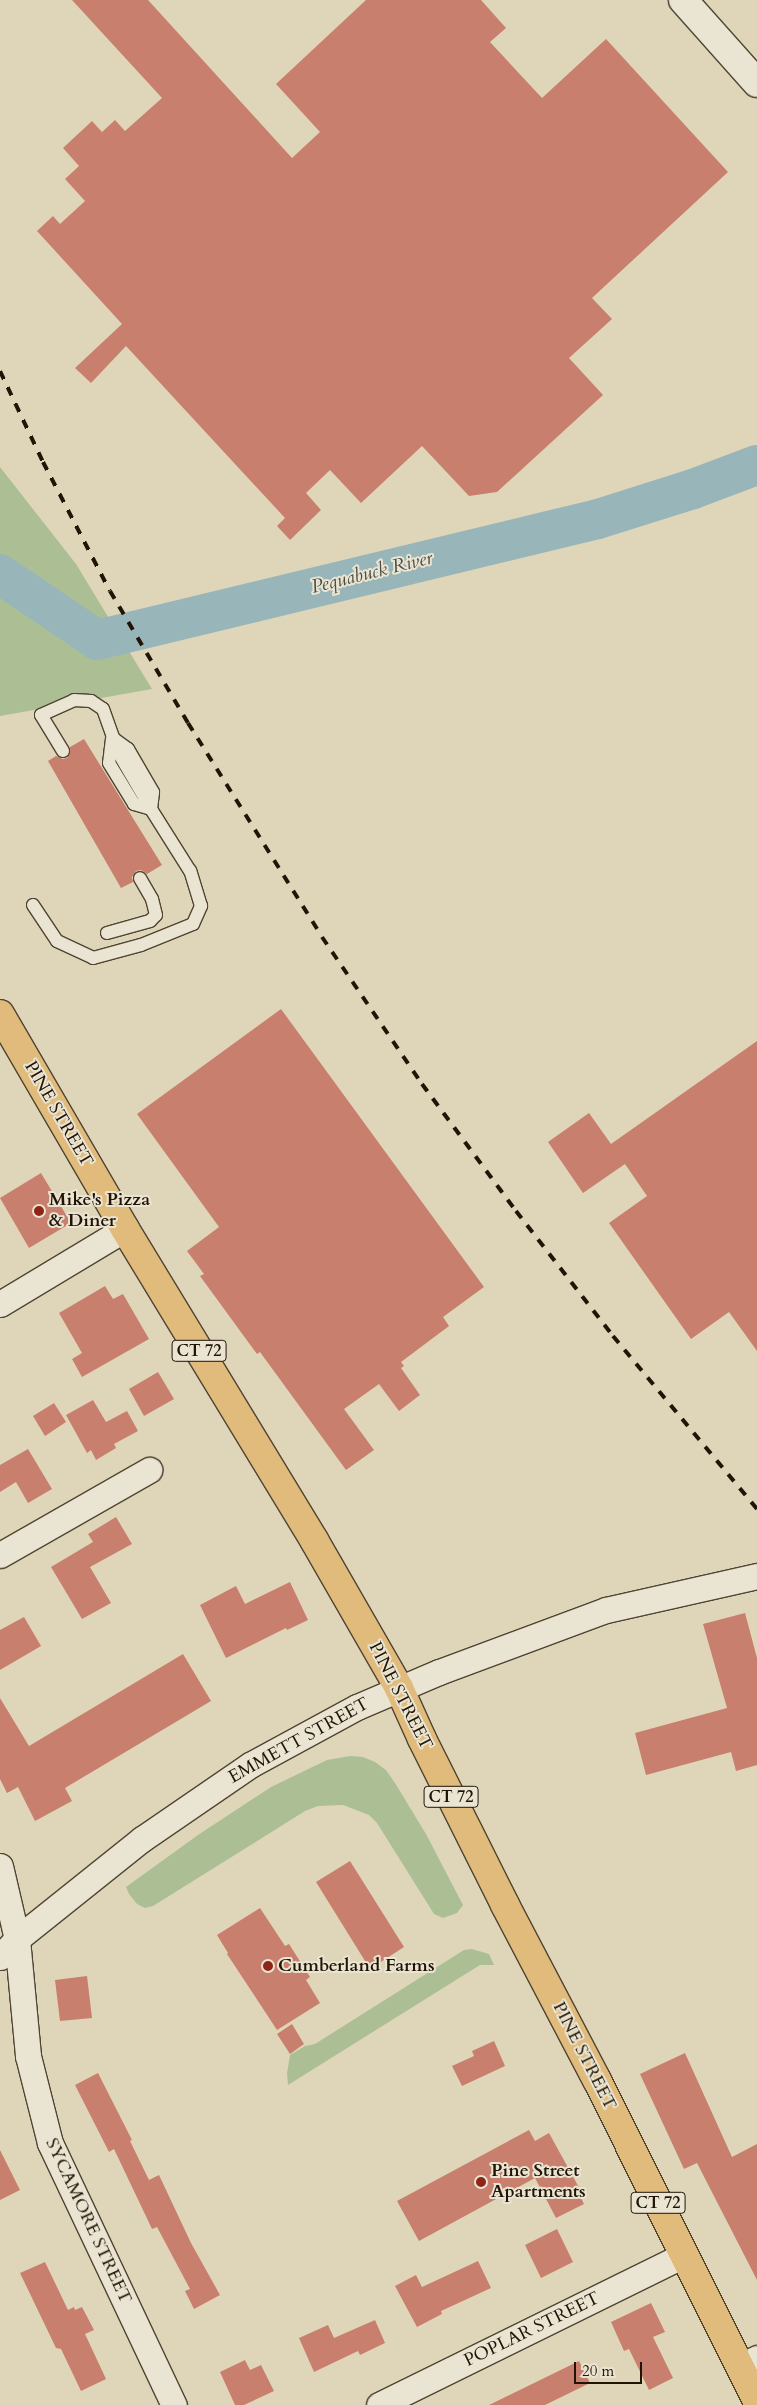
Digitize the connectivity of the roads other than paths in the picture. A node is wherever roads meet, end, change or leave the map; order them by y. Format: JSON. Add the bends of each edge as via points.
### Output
{"nodes":[{"id":1,"x":682,"y":0,"type":"edge"},
{"id":2,"x":757,"y":83,"type":"edge"},
{"id":3,"x":113,"y":738,"type":"junction"},
{"id":4,"x":63,"y":752,"type":"dead end"},
{"id":5,"x":151,"y":809,"type":"junction"},
{"id":6,"x":140,"y":878,"type":"dead end"},
{"id":7,"x":33,"y":905,"type":"dead end"},
{"id":8,"x":107,"y":933,"type":"dead end"},
{"id":9,"x":0,"y":1014,"type":"edge"},
{"id":10,"x":125,"y":1229,"type":"junction"},
{"id":11,"x":0,"y":1304,"type":"edge"},
{"id":12,"x":149,"y":1470,"type":"dead end"},
{"id":13,"x":0,"y":1555,"type":"edge"},
{"id":14,"x":757,"y":1576,"type":"edge"},
{"id":15,"x":399,"y":1688,"type":"junction"},
{"id":16,"x":0,"y":1866,"type":"edge"},
{"id":17,"x":17,"y":1939,"type":"junction"},
{"id":18,"x":0,"y":1957,"type":"edge"},
{"id":19,"x":684,"y":2255,"type":"junction"},
{"id":20,"x":748,"y":2362,"type":"edge"},
{"id":21,"x":757,"y":2401,"type":"edge"},
{"id":22,"x":174,"y":2405,"type":"edge"},
{"id":23,"x":379,"y":2405,"type":"edge"}],
"edges":[{"from":1,"to":2,"type":"main road"},
{"from":3,"to":4,"type":"lane","via":[[103,709],[91,701],[74,700],[41,715]]},
{"from":3,"to":5,"type":"lane","via":[[128,749],[153,792]]},
{"from":3,"to":5,"type":"lane","via":[[109,763],[134,804]]},
{"from":5,"to":7,"type":"lane","via":[[190,871],[201,906],[193,924],[141,945],[93,958],[56,941]]},
{"from":6,"to":8,"type":"lane","via":[[156,915],[150,920]]},
{"from":9,"to":10,"type":"highway","name":"PINE STREET","number":"CT 72"},
{"from":10,"to":11,"type":"street"},
{"from":10,"to":15,"type":"highway","name":"PINE STREET","number":"CT 72","via":[[314,1540]]},
{"from":12,"to":13,"type":"street"},
{"from":14,"to":15,"type":"street","name":"EMMETT STREET","via":[[606,1610]]},
{"from":15,"to":17,"type":"street","name":"EMMETT STREET","via":[[250,1765],[142,1838]]},
{"from":15,"to":19,"type":"highway","name":"PINE STREET","number":"CT 72","via":[[505,1905]]},
{"from":16,"to":17,"type":"street","name":"SYCAMORE STREET"},
{"from":17,"to":18,"type":"street","name":"EMMETT STREET"},
{"from":17,"to":22,"type":"street","name":"SYCAMORE STREET","via":[[28,2056],[50,2143]]},
{"from":19,"to":20,"type":"highway","name":"PINE STREET","number":"CT 72"},
{"from":19,"to":23,"type":"street","name":"POPLAR STREET"},
{"from":20,"to":21,"type":"highway","name":"PINE STREET","number":"CT 72"}]}
